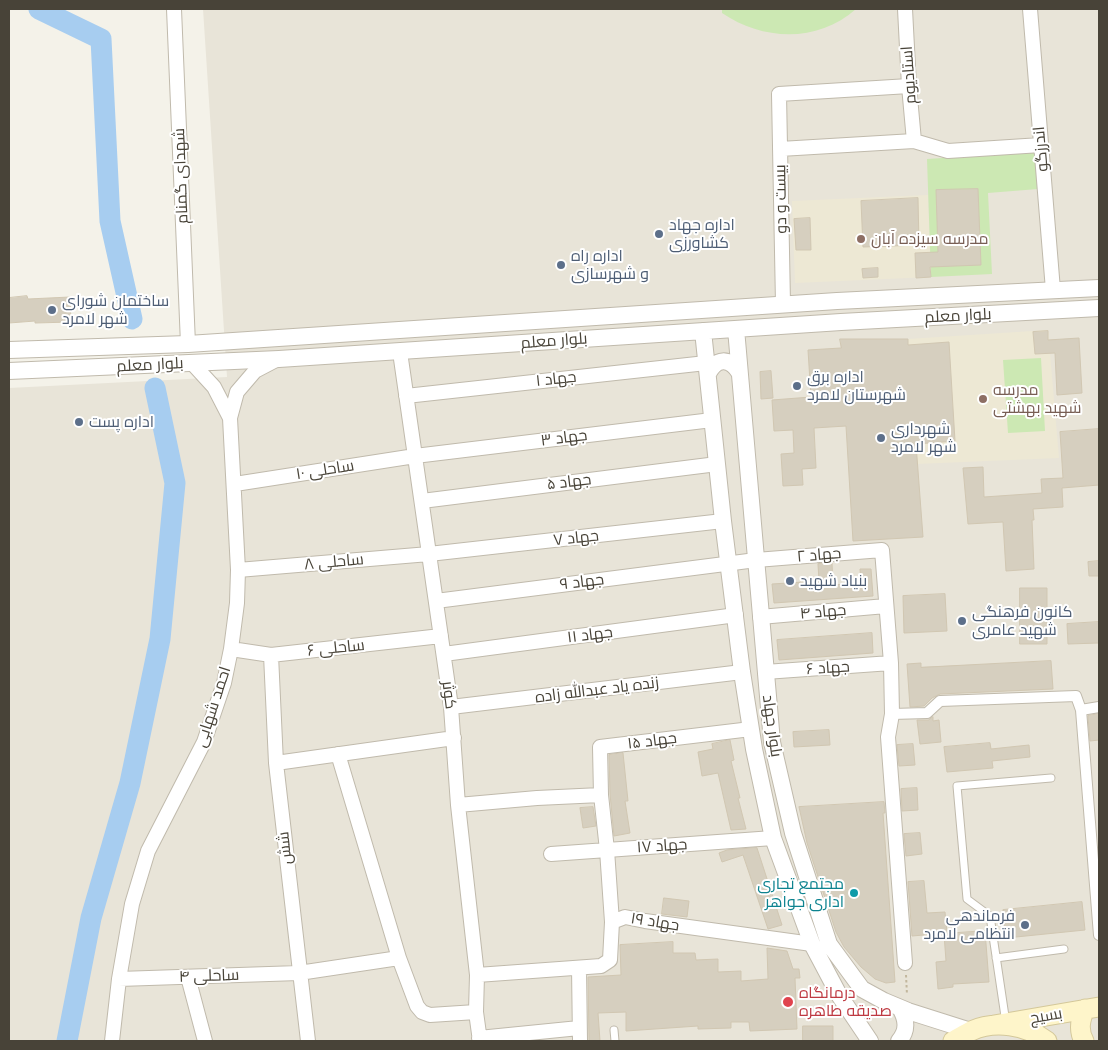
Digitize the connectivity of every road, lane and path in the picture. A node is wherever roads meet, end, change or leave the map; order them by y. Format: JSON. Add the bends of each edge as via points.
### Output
{"nodes":[{"id":1,"x":174,"y":9,"type":"edge"},
{"id":2,"x":904,"y":9,"type":"edge"},
{"id":3,"x":1030,"y":9,"type":"edge"},
{"id":4,"x":909,"y":86,"type":"junction"},
{"id":5,"x":914,"y":141,"type":"junction"},
{"id":6,"x":1041,"y":145,"type":"junction"},
{"id":7,"x":780,"y":149,"type":"junction"},
{"id":8,"x":1099,"y":288,"type":"edge"},
{"id":9,"x":1053,"y":290,"type":"junction"},
{"id":10,"x":783,"y":304,"type":"junction"},
{"id":11,"x":1099,"y":308,"type":"edge"},
{"id":12,"x":520,"y":321,"type":"junction"},
{"id":13,"x":736,"y":329,"type":"junction"},
{"id":14,"x":703,"y":331,"type":"junction"},
{"id":15,"x":188,"y":344,"type":"junction"},
{"id":16,"x":523,"y":344,"type":"junction"},
{"id":17,"x":9,"y":350,"type":"edge"},
{"id":18,"x":400,"y":352,"type":"junction"},
{"id":19,"x":279,"y":359,"type":"junction"},
{"id":20,"x":192,"y":363,"type":"junction"},
{"id":21,"x":707,"y":369,"type":"junction"},
{"id":22,"x":9,"y":371,"type":"edge"},
{"id":23,"x":739,"y":372,"type":"junction"},
{"id":24,"x":406,"y":396,"type":"junction"},
{"id":25,"x":230,"y":418,"type":"junction"},
{"id":26,"x":712,"y":420,"type":"junction"},
{"id":27,"x":415,"y":456,"type":"junction"},
{"id":28,"x":717,"y":464,"type":"junction"},
{"id":29,"x":235,"y":484,"type":"junction"},
{"id":30,"x":422,"y":501,"type":"junction"},
{"id":31,"x":723,"y":521,"type":"junction"},
{"id":32,"x":429,"y":554,"type":"junction"},
{"id":33,"x":756,"y":560,"type":"junction"},
{"id":34,"x":729,"y":563,"type":"junction"},
{"id":35,"x":238,"y":570,"type":"junction"},
{"id":36,"x":436,"y":601,"type":"junction"},
{"id":37,"x":886,"y":606,"type":"junction"},
{"id":38,"x":736,"y":615,"type":"junction"},
{"id":39,"x":760,"y":617,"type":"junction"},
{"id":40,"x":441,"y":636,"type":"junction"},
{"id":41,"x":231,"y":649,"type":"junction"},
{"id":42,"x":444,"y":654,"type":"junction"},
{"id":43,"x":271,"y":655,"type":"junction"},
{"id":44,"x":891,"y":663,"type":"junction"},
{"id":45,"x":742,"y":672,"type":"junction"},
{"id":46,"x":765,"y":672,"type":"junction"},
{"id":47,"x":451,"y":708,"type":"junction"},
{"id":48,"x":1099,"y":708,"type":"edge"},
{"id":49,"x":1081,"y":710,"type":"junction"},
{"id":50,"x":892,"y":714,"type":"junction"},
{"id":51,"x":751,"y":729,"type":"junction"},
{"id":52,"x":454,"y":738,"type":"junction"},
{"id":53,"x":338,"y":754,"type":"junction"},
{"id":54,"x":276,"y":763,"type":"junction"},
{"id":55,"x":1051,"y":778,"type":"dead end"},
{"id":56,"x":601,"y":794,"type":"junction"},
{"id":57,"x":458,"y":805,"type":"junction"},
{"id":58,"x":772,"y":838,"type":"junction"},
{"id":59,"x":607,"y":850,"type":"junction"},
{"id":60,"x":552,"y":854,"type":"dead end"},
{"id":61,"x":612,"y":922,"type":"junction"},
{"id":62,"x":1099,"y":935,"type":"edge"},
{"id":63,"x":812,"y":944,"type":"junction"},
{"id":64,"x":1064,"y":949,"type":"dead end"},
{"id":65,"x":398,"y":958,"type":"junction"},
{"id":66,"x":996,"y":958,"type":"junction"},
{"id":67,"x":905,"y":963,"type":"joint"},
{"id":68,"x":579,"y":968,"type":"junction"},
{"id":69,"x":299,"y":973,"type":"junction"},
{"id":70,"x":477,"y":975,"type":"junction"},
{"id":71,"x":188,"y":977,"type":"junction"},
{"id":72,"x":119,"y":979,"type":"junction"},
{"id":73,"x":1092,"y":1008,"type":"edge"},
{"id":74,"x":904,"y":1010,"type":"junction"},
{"id":75,"x":476,"y":1012,"type":"junction"},
{"id":76,"x":1000,"y":1024,"type":"junction"},
{"id":77,"x":614,"y":1030,"type":"dead end"},
{"id":78,"x":971,"y":1031,"type":"junction"},
{"id":79,"x":579,"y":1035,"type":"edge"},
{"id":80,"x":480,"y":1040,"type":"edge"},
{"id":81,"x":112,"y":1041,"type":"edge"},
{"id":82,"x":205,"y":1041,"type":"edge"},
{"id":83,"x":308,"y":1041,"type":"edge"},
{"id":84,"x":615,"y":1041,"type":"edge"},
{"id":85,"x":870,"y":1041,"type":"edge"},
{"id":86,"x":899,"y":1041,"type":"edge"},
{"id":87,"x":953,"y":1041,"type":"edge"},
{"id":88,"x":1047,"y":1041,"type":"edge"},
{"id":89,"x":1084,"y":1041,"type":"edge"}],
"edges":[{"from":1,"to":15,"type":"street","name":"شهدای گمنام"},
{"from":2,"to":4,"type":"street","name":"استادیوم"},
{"from":3,"to":6,"type":"street","name":"اندرزگو"},
{"from":4,"to":5,"type":"street","name":"استادیوم"},
{"from":4,"to":7,"type":"street","name":"بیست و دو","via":[[779,94]]},
{"from":5,"to":6,"type":"street","via":[[948,151]]},
{"from":5,"to":7,"type":"street"},
{"from":6,"to":9,"type":"street","name":"اندرزگو"},
{"from":7,"to":10,"type":"street","name":"بیست و دو"},
{"from":8,"to":9,"type":"street","name":"بلوار معلم"},
{"from":9,"to":10,"type":"street","name":"بلوار معلم"},
{"from":10,"to":12,"type":"street","name":"بلوار معلم"},
{"from":11,"to":13,"type":"street","name":"بلوار معلم"},
{"from":12,"to":15,"type":"street","name":"بلوار معلم"},
{"from":12,"to":16,"type":"street"},
{"from":13,"to":14,"type":"street","name":"بلوار معلم"},
{"from":13,"to":23,"type":"street","name":"بلوار جهاد"},
{"from":14,"to":16,"type":"street","name":"بلوار معلم"},
{"from":14,"to":21,"type":"street","name":"بلوار جهاد"},
{"from":15,"to":17,"type":"street","name":"بلوار معلم"},
{"from":16,"to":18,"type":"street","name":"بلوار معلم"},
{"from":18,"to":19,"type":"street","name":"بلوار معلم"},
{"from":18,"to":24,"type":"street","name":"کوثر"},
{"from":19,"to":20,"type":"street","name":"بلوار معلم"},
{"from":19,"to":25,"type":"street","name":"احمد شهابی","via":[[255,371],[249,378],[238,392]]},
{"from":20,"to":22,"type":"street","name":"بلوار معلم"},
{"from":20,"to":25,"type":"street","name":"احمد شهابی","via":[[214,387]]},
{"from":21,"to":23,"type":"street","via":[[727,361]]},
{"from":21,"to":24,"type":"street","name":"جهاد ۱"},
{"from":21,"to":26,"type":"street","name":"بلوار جهاد"},
{"from":23,"to":33,"type":"street","name":"بلوار جهاد"},
{"from":24,"to":27,"type":"street","name":"کوثر"},
{"from":25,"to":29,"type":"street","name":"احمد شهابی"},
{"from":26,"to":27,"type":"street","name":"جهاد ۳"},
{"from":26,"to":28,"type":"street","name":"بلوار جهاد"},
{"from":27,"to":29,"type":"street","name":"ساحلی ۱۰"},
{"from":27,"to":30,"type":"street","name":"کوثر"},
{"from":28,"to":30,"type":"street","name":"جهاد ۵"},
{"from":28,"to":31,"type":"street","name":"بلوار جهاد"},
{"from":29,"to":35,"type":"street","name":"احمد شهابی"},
{"from":30,"to":32,"type":"street","name":"کوثر"},
{"from":31,"to":32,"type":"street","name":"جهاد ۷"},
{"from":31,"to":34,"type":"street","name":"بلوار جهاد"},
{"from":32,"to":35,"type":"street","name":"ساحلی ۸"},
{"from":32,"to":36,"type":"street","name":"کوثر"},
{"from":33,"to":34,"type":"street","name":"جهاد ۲"},
{"from":33,"to":37,"type":"street","name":"جهاد ۲","via":[[882,550]]},
{"from":33,"to":39,"type":"street","name":"بلوار جهاد"},
{"from":34,"to":36,"type":"street","name":"جهاد ۹"},
{"from":34,"to":38,"type":"street","name":"بلوار جهاد"},
{"from":35,"to":41,"type":"street","name":"احمد شهابی"},
{"from":36,"to":40,"type":"street","name":"کوثر"},
{"from":37,"to":39,"type":"street","name":"جهاد ۴"},
{"from":37,"to":44,"type":"street"},
{"from":38,"to":42,"type":"street","name":"جهاد ۱۱"},
{"from":38,"to":45,"type":"street","name":"بلوار جهاد"},
{"from":39,"to":46,"type":"street","name":"بلوار جهاد"},
{"from":40,"to":42,"type":"street","name":"کوثر"},
{"from":40,"to":43,"type":"street","name":"ساحلی ۶"},
{"from":41,"to":43,"type":"street","name":"ساحلی ۶"},
{"from":41,"to":72,"type":"street","name":"احمد شهابی","via":[[224,683],[204,742],[148,851],[132,904]]},
{"from":42,"to":47,"type":"street","name":"کوثر"},
{"from":43,"to":54,"type":"street","name":"شش"},
{"from":44,"to":46,"type":"street","name":"جهاد ۶"},
{"from":44,"to":50,"type":"street"},
{"from":45,"to":47,"type":"street","name":"زنده یاد عبدالله زاده"},
{"from":45,"to":51,"type":"street","name":"بلوار جهاد"},
{"from":46,"to":74,"type":"street","name":"بلوار جهاد","via":[[772,742],[793,833],[829,944],[862,989]]},
{"from":47,"to":52,"type":"street","name":"کوثر"},
{"from":48,"to":49,"type":"street"},
{"from":49,"to":50,"type":"street","via":[[1076,696],[940,701],[927,713]]},
{"from":49,"to":62,"type":"street"},
{"from":50,"to":67,"type":"street","via":[[888,736]]},
{"from":51,"to":56,"type":"street","name":"جهاد ۱۵","via":[[600,747]]},
{"from":51,"to":58,"type":"street","name":"بلوار جهاد"},
{"from":52,"to":53,"type":"street"},
{"from":52,"to":57,"type":"street","name":"کوثر"},
{"from":53,"to":54,"type":"street"},
{"from":53,"to":65,"type":"street"},
{"from":54,"to":69,"type":"street","name":"شش"},
{"from":55,"to":66,"type":"lane","via":[[957,786],[966,899],[990,916]]},
{"from":56,"to":57,"type":"street"},
{"from":56,"to":59,"type":"street"},
{"from":57,"to":70,"type":"street","name":"کوثر"},
{"from":58,"to":59,"type":"street","name":"جهاد ۱۷"},
{"from":58,"to":63,"type":"street","name":"بلوار جهاد"},
{"from":59,"to":60,"type":"street","name":"جهاد ۱۷"},
{"from":59,"to":61,"type":"street"},
{"from":61,"to":63,"type":"street","name":"جهاد ۱۹","via":[[625,917]]},
{"from":61,"to":68,"type":"street","name":"جهاد ۱۹","via":[[610,960],[601,966]]},
{"from":63,"to":85,"type":"street","name":"بلوار جهاد","via":[[839,995]]},
{"from":64,"to":66,"type":"lane"},
{"from":65,"to":69,"type":"street","name":"ساحلی ۴"},
{"from":65,"to":75,"type":"street","via":[[422,1012]]},
{"from":66,"to":76,"type":"lane"},
{"from":67,"to":74,"type":"path"},
{"from":68,"to":70,"type":"street","name":"جهاد ۱۹"},
{"from":68,"to":79,"type":"street"},
{"from":69,"to":71,"type":"street","name":"ساحلی ۴"},
{"from":69,"to":83,"type":"street","name":"شش"},
{"from":70,"to":75,"type":"street","name":"کوثر"},
{"from":71,"to":72,"type":"street","name":"ساحلی ۴"},
{"from":71,"to":82,"type":"street"},
{"from":72,"to":81,"type":"street","name":"احمد شهابی"},
{"from":73,"to":76,"type":"main road","name":"بسیج"},
{"from":73,"to":89,"type":"main road","via":[[1081,1018]]},
{"from":74,"to":78,"type":"street","name":"بلوار جهاد"},
{"from":74,"to":86,"type":"street","via":[[906,1026]]},
{"from":75,"to":80,"type":"street","name":"کوثر"},
{"from":76,"to":78,"type":"main road","name":"بسیج"},
{"from":76,"to":88,"type":"main road","via":[[1017,1027]]},
{"from":77,"to":84,"type":"lane"},
{"from":78,"to":87,"type":"main road","name":"بسیج"},
{"from":79,"to":80,"type":"street"}]}
